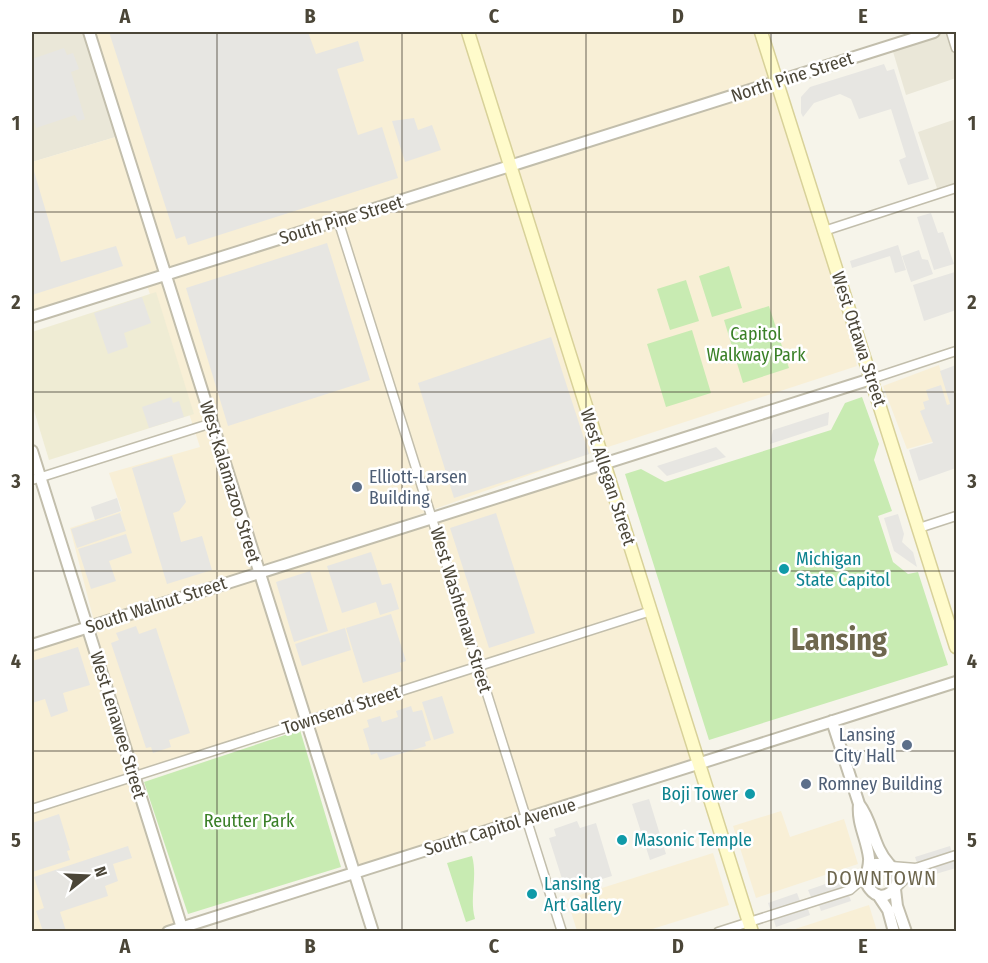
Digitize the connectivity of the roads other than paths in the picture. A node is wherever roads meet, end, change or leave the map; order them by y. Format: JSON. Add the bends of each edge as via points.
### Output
{"nodes":[{"id":1,"x":88,"y":32,"type":"edge"},
{"id":2,"x":468,"y":32,"type":"edge"},
{"id":3,"x":761,"y":32,"type":"edge"},
{"id":4,"x":934,"y":32,"type":"edge"},
{"id":5,"x":951,"y":32,"type":"edge"},
{"id":6,"x":957,"y":48,"type":"edge"},
{"id":7,"x":777,"y":81,"type":"junction"},
{"id":8,"x":650,"y":122,"type":"joint"},
{"id":9,"x":510,"y":167,"type":"junction"},
{"id":10,"x":957,"y":188,"type":"edge"},
{"id":11,"x":338,"y":220,"type":"junction"},
{"id":12,"x":824,"y":231,"type":"junction"},
{"id":13,"x":165,"y":274,"type":"junction"},
{"id":14,"x":32,"y":317,"type":"edge"},
{"id":15,"x":957,"y":351,"type":"edge"},
{"id":16,"x":871,"y":379,"type":"junction"},
{"id":17,"x":212,"y":423,"type":"junction"},
{"id":18,"x":32,"y":451,"type":"edge"},
{"id":19,"x":604,"y":463,"type":"junction"},
{"id":20,"x":36,"y":479,"type":"edge"},
{"id":21,"x":957,"y":516,"type":"edge"},
{"id":22,"x":432,"y":517,"type":"junction"},
{"id":23,"x":919,"y":528,"type":"junction"},
{"id":24,"x":259,"y":572,"type":"junction"},
{"id":25,"x":651,"y":611,"type":"junction"},
{"id":26,"x":87,"y":628,"type":"junction"},
{"id":27,"x":32,"y":645,"type":"edge"},
{"id":28,"x":957,"y":647,"type":"edge"},
{"id":29,"x":479,"y":666,"type":"junction"},
{"id":30,"x":957,"y":682,"type":"edge"},
{"id":31,"x":306,"y":721,"type":"junction"},
{"id":32,"x":832,"y":722,"type":"junction"},
{"id":33,"x":699,"y":765,"type":"junction"},
{"id":34,"x":134,"y":777,"type":"junction"},
{"id":35,"x":859,"y":804,"type":"junction"},
{"id":36,"x":32,"y":809,"type":"edge"},
{"id":37,"x":527,"y":818,"type":"junction"},
{"id":38,"x":957,"y":855,"type":"edge"},
{"id":39,"x":890,"y":865,"type":"junction"},
{"id":40,"x":916,"y":868,"type":"junction"},
{"id":41,"x":354,"y":872,"type":"junction"},
{"id":42,"x":867,"y":873,"type":"junction"},
{"id":43,"x":896,"y":888,"type":"junction"},
{"id":44,"x":850,"y":890,"type":"junction"},
{"id":45,"x":875,"y":893,"type":"junction"},
{"id":46,"x":751,"y":927,"type":"edge"},
{"id":47,"x":182,"y":929,"type":"edge"},
{"id":48,"x":168,"y":932,"type":"edge"},
{"id":49,"x":373,"y":932,"type":"edge"},
{"id":50,"x":562,"y":932,"type":"edge"},
{"id":51,"x":718,"y":932,"type":"edge"},
{"id":52,"x":894,"y":932,"type":"edge"},
{"id":53,"x":906,"y":932,"type":"edge"}],
"edges":[{"from":1,"to":13,"type":"street","name":"West Kalamazoo Street"},
{"from":2,"to":9,"type":"main road","name":"West Allegan Street"},
{"from":3,"to":7,"type":"main road","name":"West Ottawa Street"},
{"from":4,"to":7,"type":"street","name":"North Pine Street"},
{"from":5,"to":6,"type":"street"},
{"from":7,"to":8,"type":"street","name":"North Pine Street"},
{"from":7,"to":12,"type":"main road","name":"West Ottawa Street"},
{"from":8,"to":9,"type":"street","name":"South Pine Street"},
{"from":9,"to":11,"type":"street","name":"South Pine Street"},
{"from":9,"to":19,"type":"main road","name":"West Allegan Street"},
{"from":10,"to":12,"type":"street"},
{"from":11,"to":13,"type":"street","name":"South Pine Street"},
{"from":11,"to":22,"type":"street","name":"West Washtenaw Street"},
{"from":12,"to":16,"type":"main road","name":"West Ottawa Street"},
{"from":13,"to":14,"type":"street","name":"South Pine Street"},
{"from":13,"to":17,"type":"street","name":"West Kalamazoo Street"},
{"from":15,"to":16,"type":"street"},
{"from":16,"to":19,"type":"street","name":"South Walnut Street"},
{"from":16,"to":23,"type":"main road","name":"West Ottawa Street"},
{"from":17,"to":20,"type":"street"},
{"from":17,"to":24,"type":"street","name":"West Kalamazoo Street"},
{"from":18,"to":20,"type":"street","name":"West Lenawee Street"},
{"from":19,"to":22,"type":"street","name":"South Walnut Street"},
{"from":19,"to":25,"type":"main road","name":"West Allegan Street"},
{"from":20,"to":26,"type":"street","name":"West Lenawee Street"},
{"from":21,"to":23,"type":"street"},
{"from":22,"to":24,"type":"street","name":"South Walnut Street"},
{"from":22,"to":29,"type":"street","name":"West Washtenaw Street"},
{"from":23,"to":28,"type":"main road","name":"West Ottawa Street"},
{"from":24,"to":26,"type":"street","name":"South Walnut Street"},
{"from":24,"to":31,"type":"street","name":"West Kalamazoo Street"},
{"from":25,"to":29,"type":"street","name":"Townsend Street"},
{"from":25,"to":33,"type":"main road","name":"West Allegan Street"},
{"from":26,"to":27,"type":"street","name":"South Walnut Street"},
{"from":26,"to":34,"type":"street","name":"West Lenawee Street"},
{"from":29,"to":31,"type":"street","name":"Townsend Street"},
{"from":29,"to":37,"type":"street","name":"West Washtenaw Street"},
{"from":30,"to":32,"type":"street","name":"South Capitol Avenue"},
{"from":31,"to":34,"type":"street","name":"Townsend Street"},
{"from":31,"to":41,"type":"street","name":"West Kalamazoo Street"},
{"from":32,"to":33,"type":"street","name":"South Capitol Avenue"},
{"from":32,"to":35,"type":"street"},
{"from":33,"to":37,"type":"street","name":"South Capitol Avenue"},
{"from":33,"to":46,"type":"main road","name":"West Allegan Street"},
{"from":34,"to":36,"type":"street","name":"Townsend Street"},
{"from":34,"to":47,"type":"street","name":"West Lenawee Street"},
{"from":35,"to":39,"type":"street","via":[[879,850]]},
{"from":35,"to":42,"type":"street","via":[[857,817],[868,854]]},
{"from":37,"to":41,"type":"street","name":"South Capitol Avenue"},
{"from":37,"to":50,"type":"street","name":"West Washtenaw Street"},
{"from":38,"to":40,"type":"street"},
{"from":39,"to":40,"type":"street"},
{"from":39,"to":42,"type":"street","via":[[875,864]]},
{"from":39,"to":43,"type":"street","via":[[897,873]]},
{"from":40,"to":43,"type":"street"},
{"from":41,"to":47,"type":"street","name":"South Capitol Avenue"},
{"from":41,"to":49,"type":"street","name":"West Kalamazoo Street"},
{"from":42,"to":44,"type":"street"},
{"from":42,"to":45,"type":"street","via":[[867,884]]},
{"from":43,"to":45,"type":"street","via":[[888,895]]},
{"from":43,"to":53,"type":"street","via":[[897,906]]},
{"from":44,"to":45,"type":"street"},
{"from":44,"to":46,"type":"street"},
{"from":45,"to":52,"type":"street","via":[[888,910]]},
{"from":46,"to":51,"type":"street"},
{"from":47,"to":48,"type":"street","name":"South Capitol Avenue"}]}
